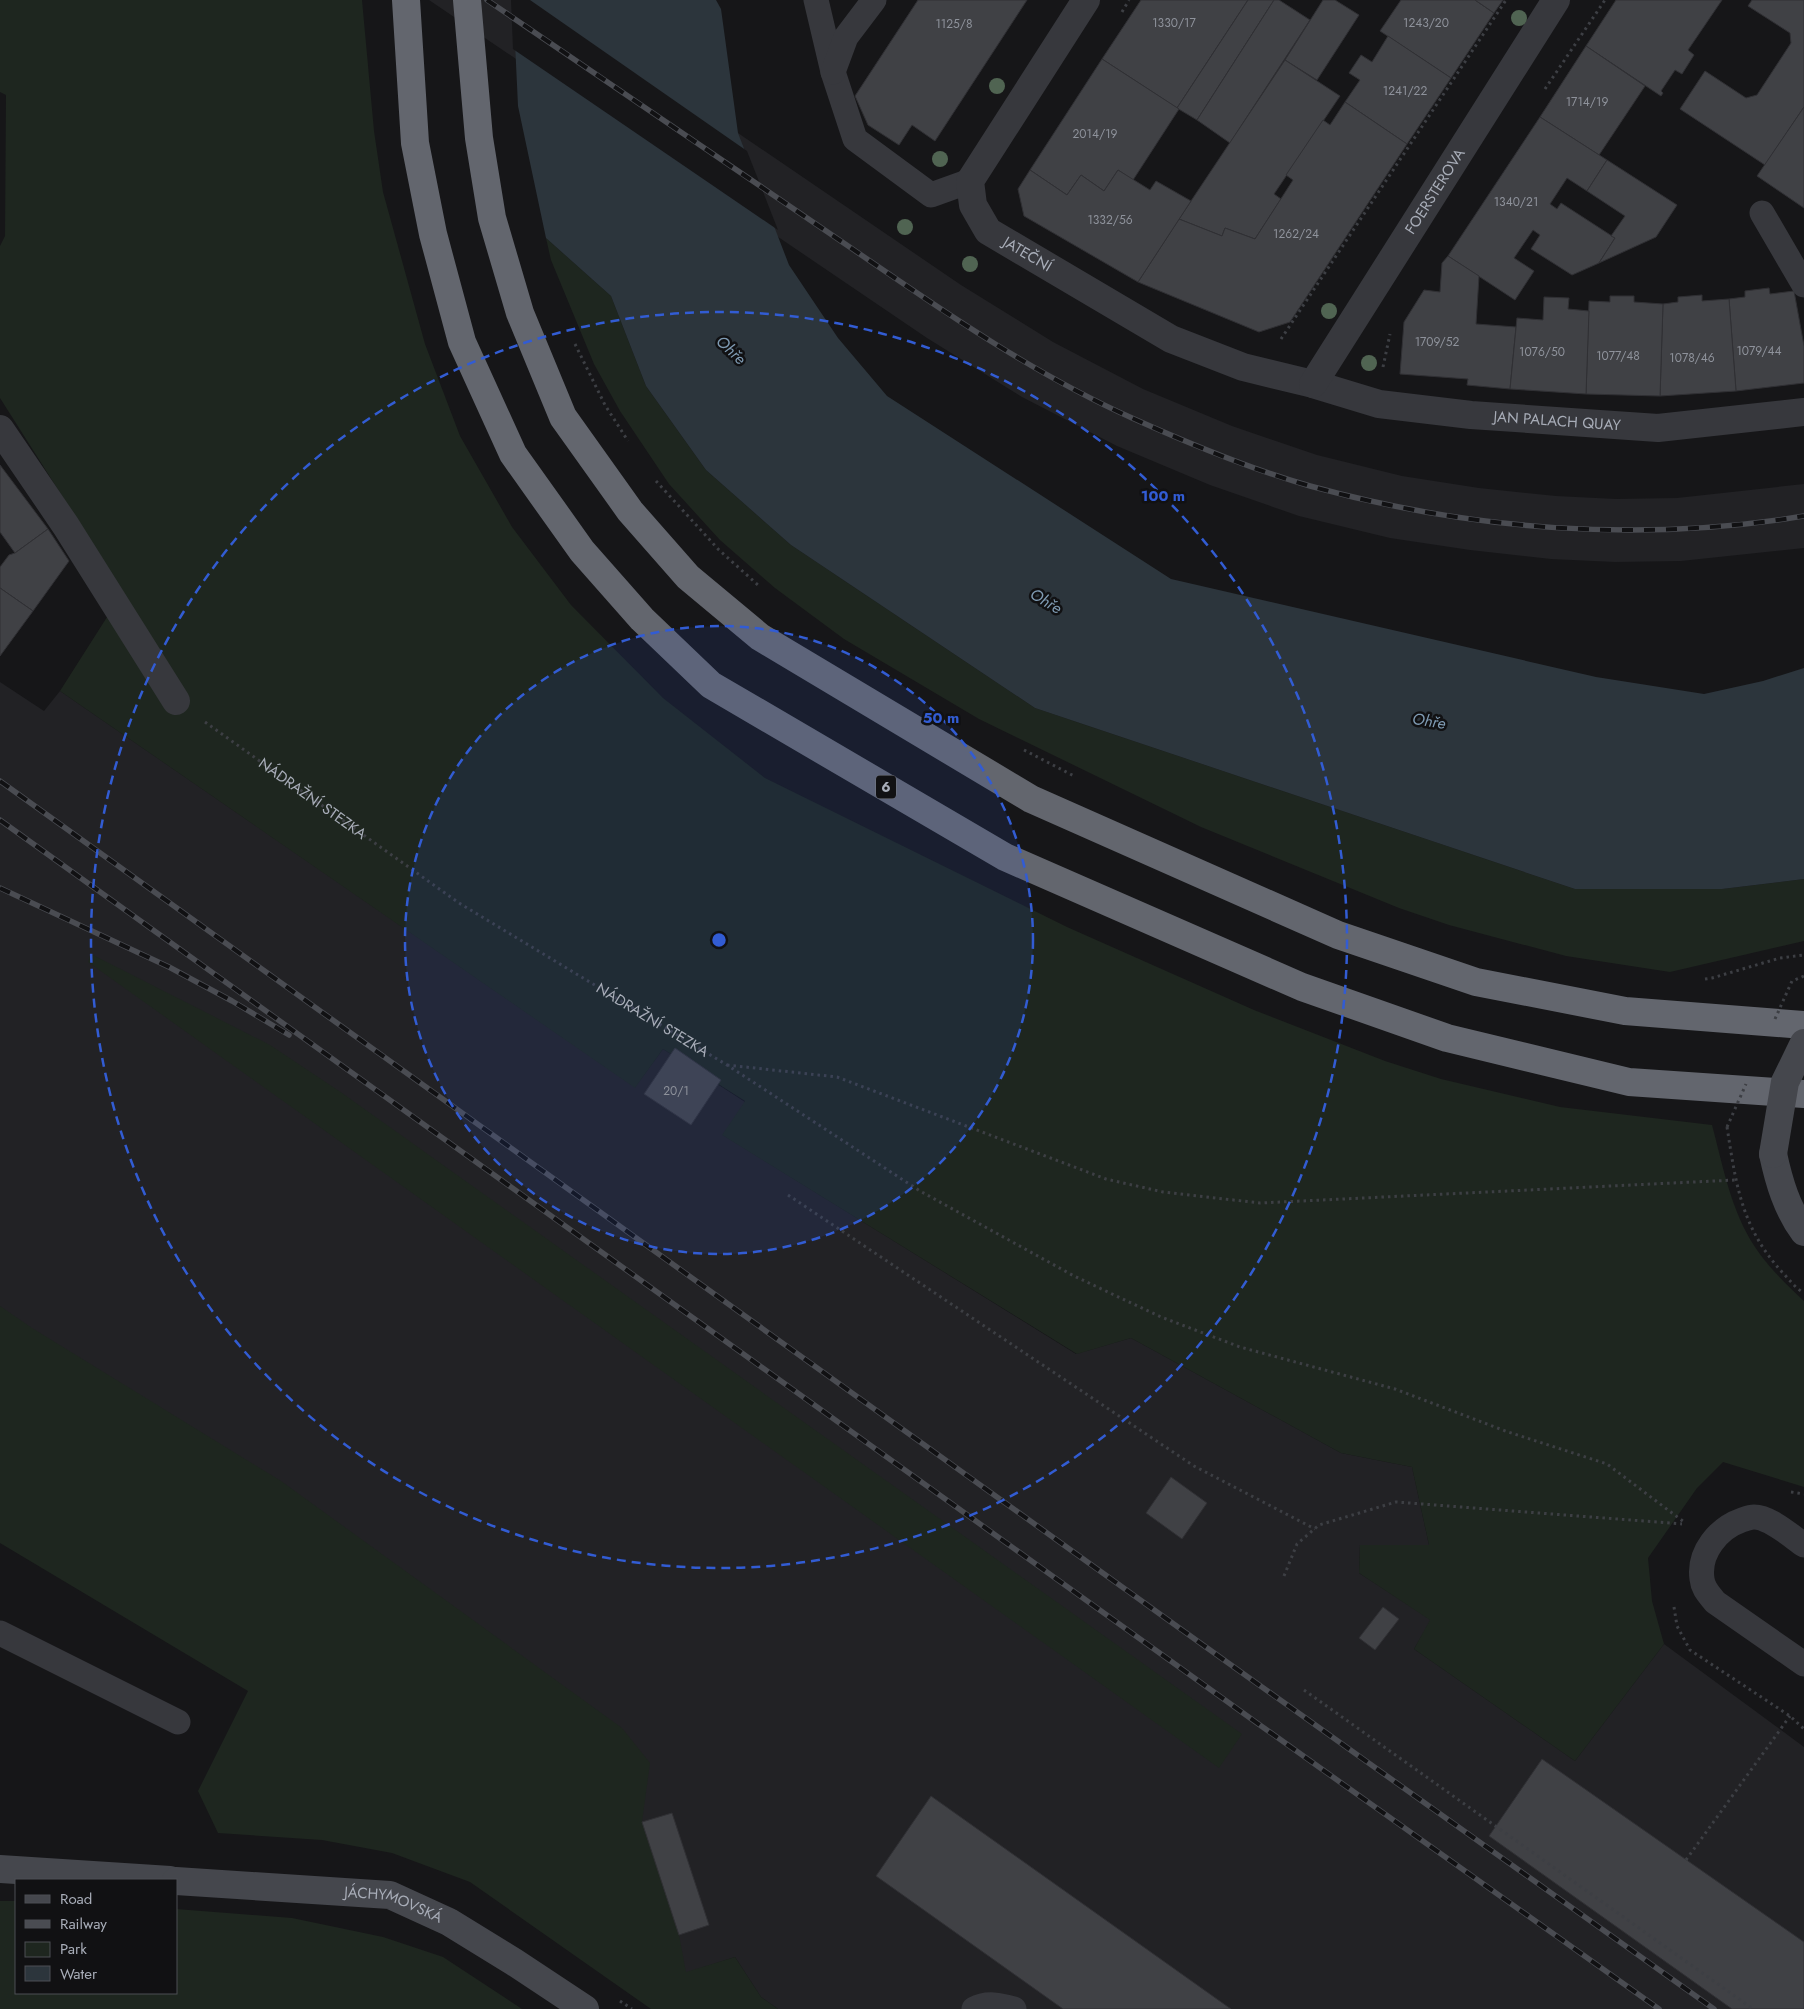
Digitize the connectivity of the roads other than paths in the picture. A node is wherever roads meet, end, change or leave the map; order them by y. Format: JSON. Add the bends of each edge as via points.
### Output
{"nodes":[{"id":1,"x":406,"y":0,"type":"edge"},
{"id":2,"x":467,"y":0,"type":"edge"},
{"id":3,"x":816,"y":0,"type":"edge"},
{"id":4,"x":874,"y":0,"type":"edge"},
{"id":5,"x":1086,"y":0,"type":"edge"},
{"id":6,"x":1556,"y":0,"type":"edge"},
{"id":7,"x":833,"y":72,"type":"junction"},
{"id":8,"x":970,"y":181,"type":"junction"},
{"id":9,"x":1762,"y":213,"type":"dead end"},
{"id":10,"x":1804,"y":285,"type":"edge"},
{"id":11,"x":1313,"y":384,"type":"junction"},
{"id":12,"x":1804,"y":412,"type":"edge"},
{"id":13,"x":0,"y":429,"type":"edge"},
{"id":14,"x":176,"y":701,"type":"road end"},
{"id":15,"x":1804,"y":1025,"type":"edge"},
{"id":16,"x":1804,"y":1043,"type":"edge"},
{"id":17,"x":1804,"y":1094,"type":"edge"},
{"id":18,"x":1804,"y":1232,"type":"edge"},
{"id":19,"x":1804,"y":1545,"type":"edge"},
{"id":20,"x":0,"y":1633,"type":"edge"},
{"id":21,"x":1804,"y":1664,"type":"edge"},
{"id":22,"x":178,"y":1722,"type":"dead end"},
{"id":23,"x":0,"y":1869,"type":"edge"},
{"id":24,"x":155,"y":1879,"type":"edge"},
{"id":25,"x":178,"y":1881,"type":"edge"},
{"id":26,"x":585,"y":2009,"type":"edge"},
{"id":27,"x":974,"y":2009,"type":"edge"},
{"id":28,"x":1014,"y":2009,"type":"edge"}],
"edges":[{"from":1,"to":17,"type":"highway","number":"6","via":[[415,143],[432,234],[462,342],[513,454],[582,551],[642,619],[711,685],[1005,857],[1302,987],[1447,1038],[1629,1082]]},
{"from":2,"to":15,"type":"highway","via":[[479,138],[492,218],[520,313],[563,417],[630,511],[688,577],[760,637],[1031,798],[1338,935],[1476,982],[1616,1010]]},
{"from":3,"to":7,"type":"lane"},
{"from":4,"to":7,"type":"lane","via":[[846,37]]},
{"from":5,"to":8,"type":"street"},
{"from":6,"to":11,"type":"street","name":"FOERSTEROVA"},
{"from":7,"to":8,"type":"lane","via":[[855,139],[931,195]]},
{"from":8,"to":11,"type":"street","name":"JATEČNÍ","via":[[973,205],[988,231],[1170,340],[1243,367]]},
{"from":9,"to":10,"type":"lane"},
{"from":11,"to":12,"type":"street","name":"JAN PALACH QUAY","via":[[1379,404],[1471,415],[1658,428]]},
{"from":13,"to":14,"type":"street","via":[[66,526]]},
{"from":16,"to":18,"type":"street","bridge":true,"via":[[1785,1082],[1773,1154],[1778,1181]]},
{"from":19,"to":21,"type":"lane","via":[[1773,1523],[1753,1517],[1730,1524],[1709,1546],[1702,1578],[1704,1589],[1715,1602]]},
{"from":20,"to":22,"type":"lane"},
{"from":23,"to":24,"type":"street"},
{"from":25,"to":26,"type":"street","name":"JÁCHYMOVSKÁ","via":[[390,1895],[449,1922]]},
{"from":27,"to":28,"type":"lane","via":[[982,2005],[1000,2005]]}]}
